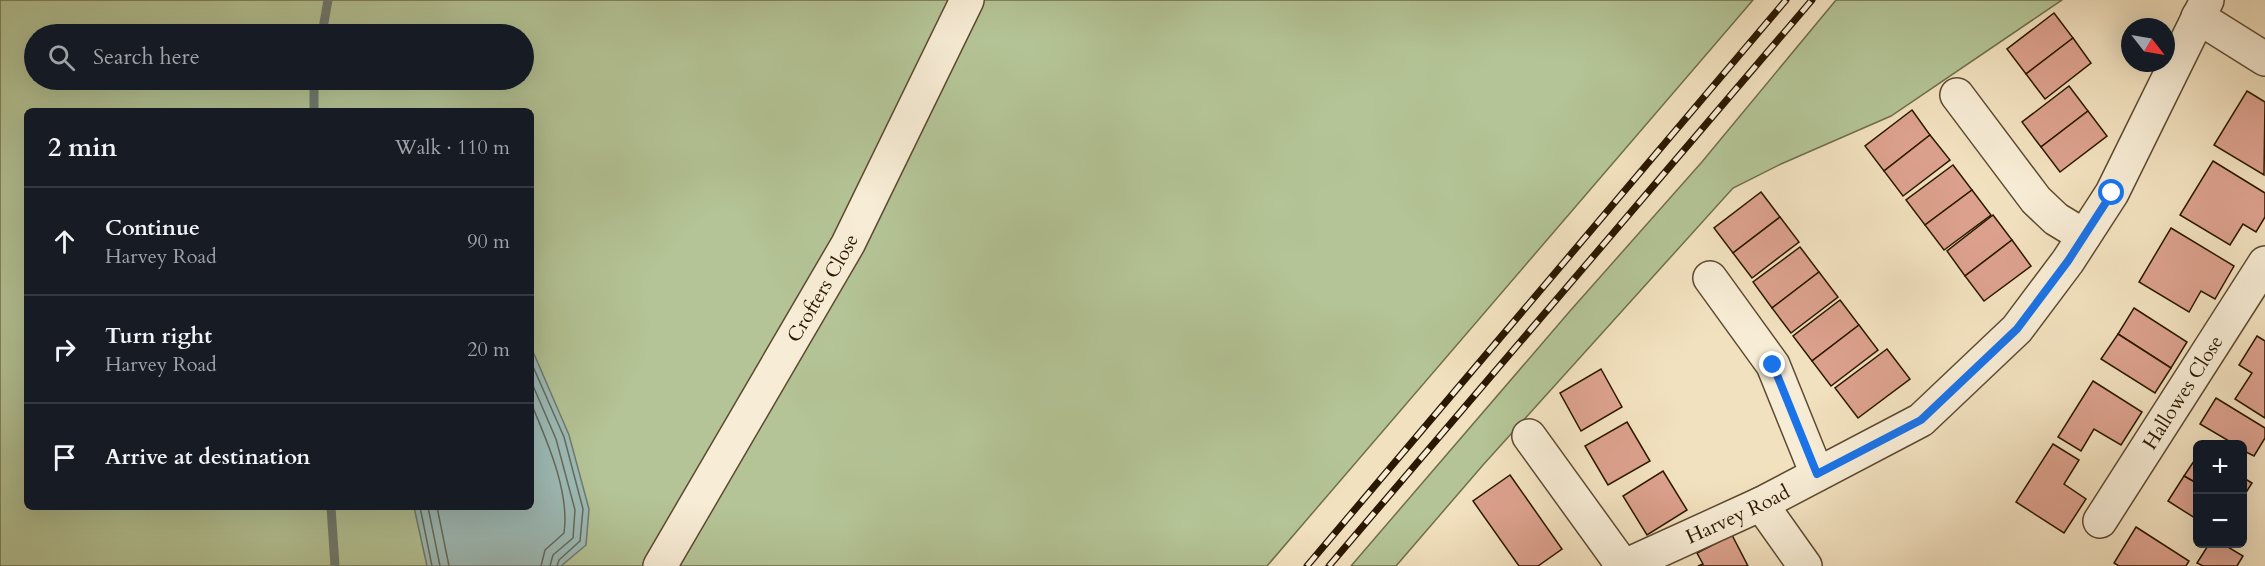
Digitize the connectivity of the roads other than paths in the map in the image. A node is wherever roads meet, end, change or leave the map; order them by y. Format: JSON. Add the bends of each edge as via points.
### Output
{"nodes":[{"id":1,"x":967,"y":0,"type":"edge"},
{"id":2,"x":2203,"y":9,"type":"edge"},
{"id":3,"x":2265,"y":58,"type":"edge"},
{"id":4,"x":1958,"y":95,"type":"dead end"},
{"id":5,"x":2084,"y":236,"type":"junction"},
{"id":6,"x":2265,"y":263,"type":"edge"},
{"id":7,"x":1710,"y":278,"type":"dead end"},
{"id":8,"x":1529,"y":436,"type":"dead end"},
{"id":9,"x":1817,"y":474,"type":"junction"},
{"id":10,"x":1761,"y":504,"type":"junction"},
{"id":11,"x":2100,"y":521,"type":"dead end"},
{"id":12,"x":660,"y":566,"type":"edge"},
{"id":13,"x":1624,"y":566,"type":"edge"},
{"id":14,"x":1806,"y":566,"type":"edge"}],
"edges":[{"from":1,"to":12,"type":"street","name":"Crofters Close","via":[[848,244]]},
{"from":2,"to":3,"type":"street"},
{"from":2,"to":5,"type":"street","name":"Harvey Road","via":[[2112,193]]},
{"from":4,"to":5,"type":"street","via":[[2036,200],[2056,219]]},
{"from":5,"to":9,"type":"street","name":"Harvey Road","via":[[2017,329],[1921,420]]},
{"from":6,"to":11,"type":"street","name":"Hallowes Close"},
{"from":7,"to":9,"type":"street","via":[[1773,365]]},
{"from":8,"to":13,"type":"street"},
{"from":9,"to":10,"type":"street","name":"Harvey Road"},
{"from":10,"to":13,"type":"street","name":"Harvey Road"},
{"from":10,"to":14,"type":"street"}]}
